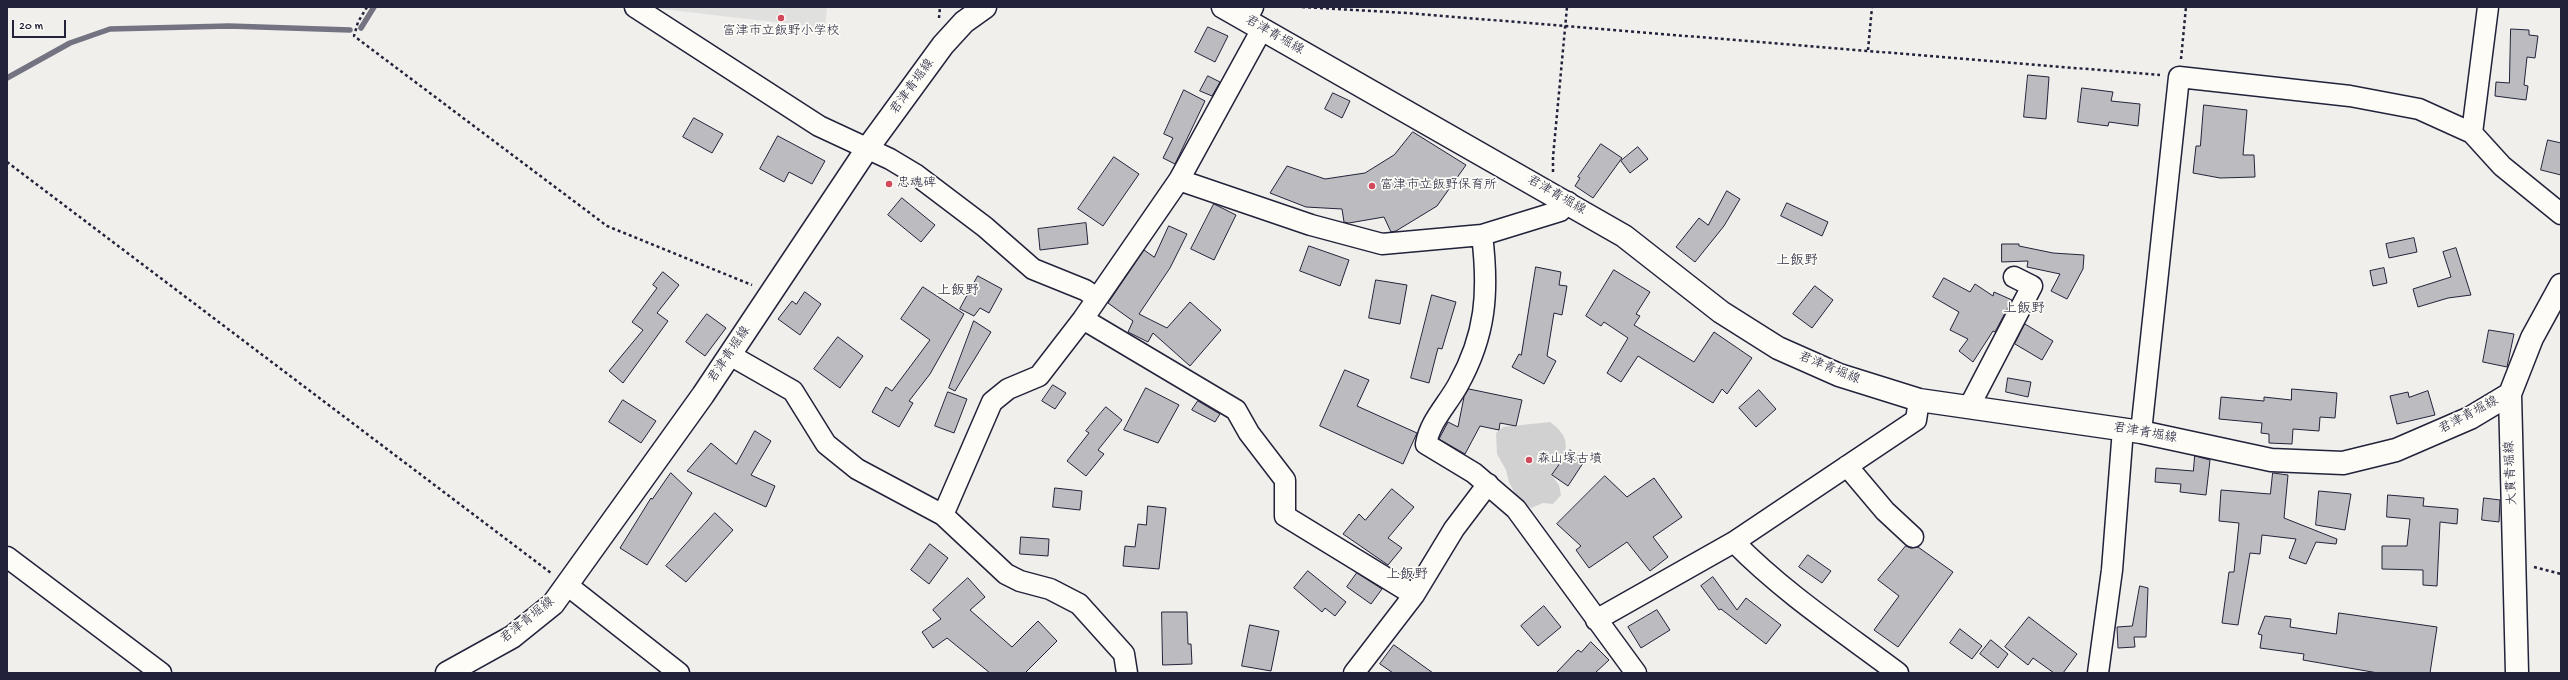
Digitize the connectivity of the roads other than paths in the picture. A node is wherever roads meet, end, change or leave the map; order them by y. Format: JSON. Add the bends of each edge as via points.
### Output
{"nodes":[{"id":1,"x":635,"y":7,"type":"edge"},
{"id":2,"x":985,"y":7,"type":"edge"},
{"id":3,"x":1223,"y":7,"type":"edge"},
{"id":4,"x":2488,"y":7,"type":"edge"},
{"id":5,"x":1254,"y":19,"type":"edge"},
{"id":6,"x":2472,"y":133,"type":"junction"},
{"id":7,"x":867,"y":149,"type":"junction"},
{"id":8,"x":1179,"y":180,"type":"junction"},
{"id":9,"x":1561,"y":199,"type":"junction"},
{"id":10,"x":2561,"y":214,"type":"edge"},
{"id":11,"x":1482,"y":235,"type":"junction"},
{"id":12,"x":2014,"y":277,"type":"dead end"},
{"id":13,"x":2561,"y":285,"type":"edge"},
{"id":14,"x":1097,"y":298,"type":"junction"},
{"id":15,"x":1083,"y":319,"type":"junction"},
{"id":16,"x":730,"y":355,"type":"junction"},
{"id":17,"x":2510,"y":394,"type":"junction"},
{"id":18,"x":1919,"y":400,"type":"junction"},
{"id":19,"x":1969,"y":407,"type":"junction"},
{"id":20,"x":2132,"y":431,"type":"junction"},
{"id":21,"x":1847,"y":466,"type":"junction"},
{"id":22,"x":1488,"y":484,"type":"junction"},
{"id":23,"x":943,"y":515,"type":"junction"},
{"id":24,"x":1913,"y":537,"type":"dead end"},
{"id":25,"x":1734,"y":542,"type":"junction"},
{"id":26,"x":7,"y":557,"type":"edge"},
{"id":27,"x":567,"y":585,"type":"junction"},
{"id":28,"x":1414,"y":595,"type":"junction"},
{"id":29,"x":1596,"y":620,"type":"junction"},
{"id":30,"x":1628,"y":670,"type":"edge"},
{"id":31,"x":161,"y":673,"type":"edge"},
{"id":32,"x":447,"y":673,"type":"edge"},
{"id":33,"x":679,"y":673,"type":"edge"},
{"id":34,"x":1127,"y":673,"type":"edge"},
{"id":35,"x":1354,"y":673,"type":"edge"},
{"id":36,"x":1898,"y":673,"type":"edge"},
{"id":37,"x":2098,"y":673,"type":"edge"},
{"id":38,"x":2517,"y":673,"type":"edge"}],
"edges":[{"from":1,"to":7,"type":"street","via":[[819,126]]},
{"from":2,"to":7,"type":"main road","name":"君津青堀線","via":[[964,22],[943,45]]},
{"from":3,"to":5,"type":"main road","name":"君津青堀線"},
{"from":4,"to":6,"type":"street"},
{"from":5,"to":8,"type":"street"},
{"from":5,"to":9,"type":"main road","name":"君津青堀線"},
{"from":6,"to":10,"type":"street","via":[[2502,166]]},
{"from":6,"to":20,"type":"street","via":[[2419,109],[2350,96],[2179,77]]},
{"from":7,"to":14,"type":"street","via":[[890,159],[930,184],[1033,269],[1085,290]]},
{"from":7,"to":16,"type":"main road","name":"君津青堀線"},
{"from":8,"to":11,"type":"street","via":[[1312,225],[1382,244]]},
{"from":8,"to":14,"type":"street"},
{"from":9,"to":11,"type":"street","via":[[1560,211]]},
{"from":9,"to":18,"type":"main road","name":"君津青堀線","via":[[1624,236],[1721,312],[1778,348],[1839,375]]},
{"from":11,"to":22,"type":"street","via":[[1487,288],[1479,336],[1458,386],[1428,434],[1426,444]]},
{"from":12,"to":19,"type":"street","via":[[2032,286]]},
{"from":13,"to":17,"type":"main road","name":"大貫青堀線","via":[[2532,338]]},
{"from":14,"to":15,"type":"street"},
{"from":15,"to":23,"type":"street","via":[[1039,376],[1008,389],[992,402]]},
{"from":15,"to":28,"type":"street","via":[[1236,410],[1285,480],[1285,516]]},
{"from":16,"to":23,"type":"street","via":[[793,391],[826,444],[856,469]]},
{"from":16,"to":27,"type":"main road","name":"君津青堀線"},
{"from":17,"to":20,"type":"main road","name":"君津青堀線","via":[[2470,418],[2396,450],[2343,463],[2271,460]]},
{"from":17,"to":38,"type":"main road","name":"大貫青堀線"},
{"from":18,"to":19,"type":"main road","name":"君津青堀線"},
{"from":18,"to":21,"type":"street","via":[[1916,420]]},
{"from":19,"to":20,"type":"main road","name":"君津青堀線"},
{"from":20,"to":37,"type":"street"},
{"from":21,"to":24,"type":"street","via":[[1885,511]]},
{"from":21,"to":25,"type":"street"},
{"from":22,"to":28,"type":"street","via":[[1454,529]]},
{"from":22,"to":29,"type":"street","via":[[1516,509]]},
{"from":23,"to":34,"type":"street","via":[[1006,574],[1020,581],[1050,589],[1079,604],[1124,654]]},
{"from":25,"to":29,"type":"street"},
{"from":25,"to":36,"type":"street","via":[[1797,600]]},
{"from":26,"to":31,"type":"street"},
{"from":27,"to":32,"type":"main road","name":"君津青堀線","via":[[553,604],[512,638]]},
{"from":27,"to":33,"type":"street"},
{"from":28,"to":35,"type":"street"},
{"from":29,"to":30,"type":"street"}]}
